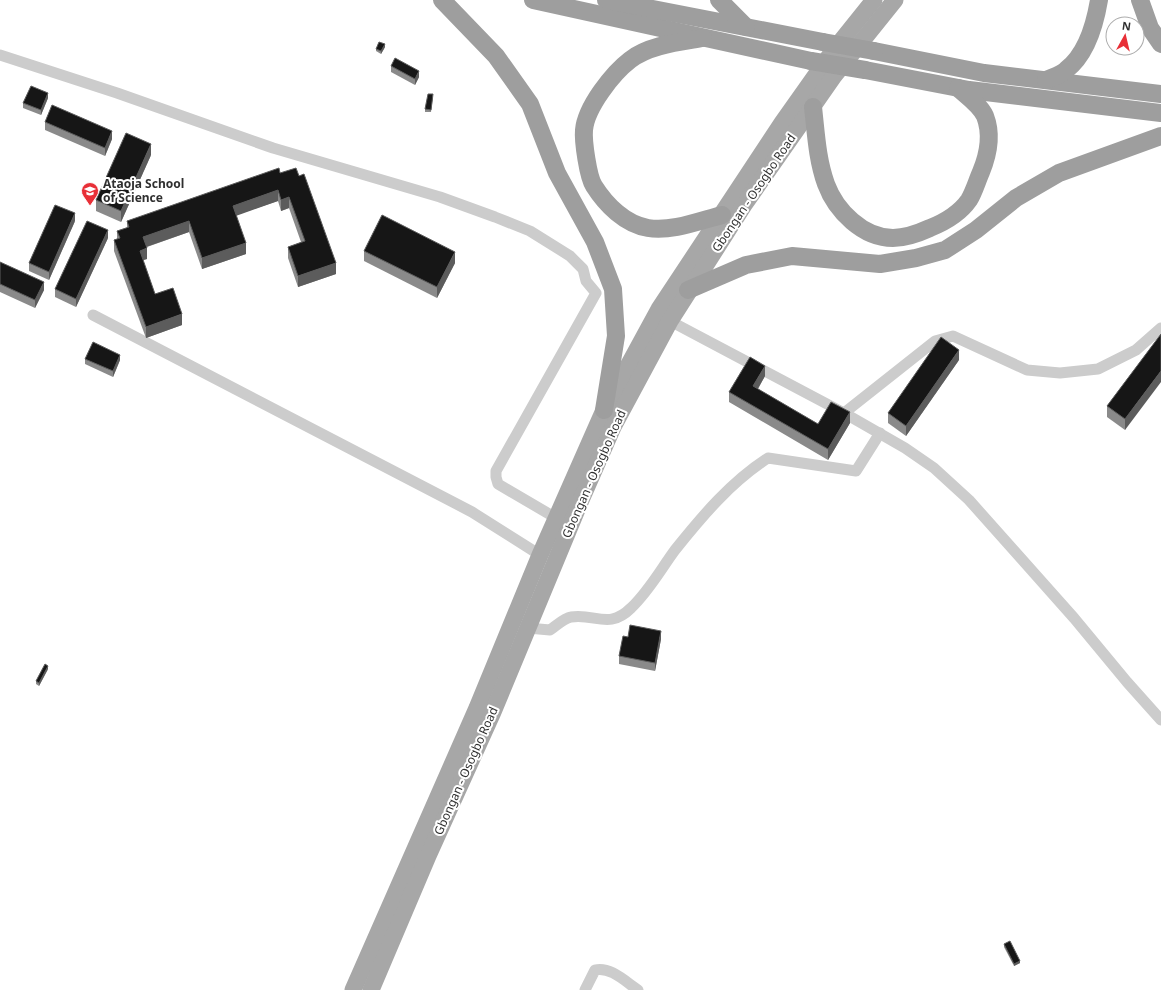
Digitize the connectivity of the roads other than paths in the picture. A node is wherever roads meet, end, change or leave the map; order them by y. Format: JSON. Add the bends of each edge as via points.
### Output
{"nodes":[{"id":1,"x":442,"y":0,"type":"edge"},
{"id":2,"x":533,"y":0,"type":"edge"},
{"id":3,"x":606,"y":0,"type":"edge"},
{"id":4,"x":719,"y":0,"type":"edge"},
{"id":5,"x":874,"y":0,"type":"edge"},
{"id":6,"x":895,"y":0,"type":"edge"},
{"id":7,"x":1099,"y":0,"type":"edge"},
{"id":8,"x":1140,"y":0,"type":"edge"},
{"id":9,"x":746,"y":27,"type":"junction"},
{"id":10,"x":703,"y":38,"type":"junction"},
{"id":11,"x":1161,"y":44,"type":"edge"},
{"id":12,"x":0,"y":56,"type":"edge"},
{"id":13,"x":1046,"y":80,"type":"junction"},
{"id":14,"x":958,"y":88,"type":"junction"},
{"id":15,"x":1161,"y":94,"type":"edge"},
{"id":16,"x":814,"y":107,"type":"junction"},
{"id":17,"x":1161,"y":113,"type":"edge"},
{"id":18,"x":1161,"y":136,"type":"edge"},
{"id":19,"x":722,"y":215,"type":"junction"},
{"id":20,"x":688,"y":290,"type":"junction"},
{"id":21,"x":93,"y":315,"type":"dead end"},
{"id":22,"x":670,"y":320,"type":"junction"},
{"id":23,"x":1161,"y":328,"type":"edge"},
{"id":24,"x":604,"y":410,"type":"junction"},
{"id":25,"x":844,"y":413,"type":"junction"},
{"id":26,"x":880,"y":433,"type":"junction"},
{"id":27,"x":556,"y":518,"type":"junction"},
{"id":28,"x":540,"y":555,"type":"junction"},
{"id":29,"x":528,"y":628,"type":"junction"},
{"id":30,"x":1161,"y":720,"type":"edge"},
{"id":31,"x":353,"y":990,"type":"edge"},
{"id":32,"x":371,"y":990,"type":"edge"},
{"id":33,"x":585,"y":990,"type":"edge"},
{"id":34,"x":638,"y":990,"type":"edge"}],
"edges":[{"from":1,"to":24,"type":"highway","via":[[496,56],[530,104],[557,172],[595,242],[613,289],[616,336]]},
{"from":2,"to":10,"type":"highway"},
{"from":3,"to":9,"type":"highway"},
{"from":4,"to":9,"type":"highway"},
{"from":5,"to":19,"type":"main road","name":"Gbongan - Osogbo Road","via":[[782,123]]},
{"from":6,"to":16,"type":"main road","name":"Gbongan - Osogbo Road","via":[[849,56]]},
{"from":7,"to":13,"type":"highway","via":[[1095,23],[1078,57],[1066,70]]},
{"from":8,"to":11,"type":"highway","via":[[1150,28]]},
{"from":9,"to":13,"type":"highway","bridge":true,"via":[[984,73]]},
{"from":10,"to":14,"type":"highway","bridge":true},
{"from":10,"to":19,"type":"highway","via":[[646,52],[631,59],[596,98],[584,129],[587,159],[593,185],[608,205],[629,222],[647,228],[667,230]]},
{"from":12,"to":27,"type":"street","via":[[117,93],[273,148],[440,197],[530,231],[570,256],[583,269],[586,281],[596,293],[496,471],[498,484]]},
{"from":13,"to":15,"type":"highway"},
{"from":14,"to":16,"type":"highway","via":[[984,115],[990,136],[986,160],[969,199],[953,216],[915,234],[893,238],[880,237],[857,225],[836,203],[826,185],[817,153]]},
{"from":14,"to":17,"type":"highway"},
{"from":16,"to":20,"type":"main road","name":"Gbongan - Osogbo Road","via":[[744,205]]},
{"from":18,"to":20,"type":"highway","via":[[1059,173],[1016,198],[976,230],[945,250],[880,264],[792,256],[746,265]]},
{"from":19,"to":24,"type":"main road","name":"Gbongan - Osogbo Road","via":[[659,309]]},
{"from":20,"to":22,"type":"main road","name":"Gbongan - Osogbo Road"},
{"from":21,"to":28,"type":"street","via":[[472,512]]},
{"from":22,"to":25,"type":"street"},
{"from":22,"to":29,"type":"main road","name":"Gbongan - Osogbo Road","via":[[613,427]]},
{"from":23,"to":25,"type":"street","via":[[1136,350],[1098,369],[1060,373],[1027,370],[953,336],[935,341]]},
{"from":24,"to":27,"type":"main road","name":"Gbongan - Osogbo Road"},
{"from":25,"to":26,"type":"street"},
{"from":26,"to":29,"type":"street","via":[[856,471],[768,458],[752,468],[727,490],[706,514],[630,609],[612,620],[569,617],[550,630]]},
{"from":26,"to":30,"type":"street","via":[[934,468],[969,500]]},
{"from":27,"to":28,"type":"main road","name":"Gbongan - Osogbo Road"},
{"from":28,"to":31,"type":"main road","name":"Gbongan - Osogbo Road","via":[[477,708]]},
{"from":29,"to":32,"type":"main road","name":"Gbongan - Osogbo Road"},
{"from":33,"to":34,"type":"street","via":[[595,970],[601,968]]}]}
